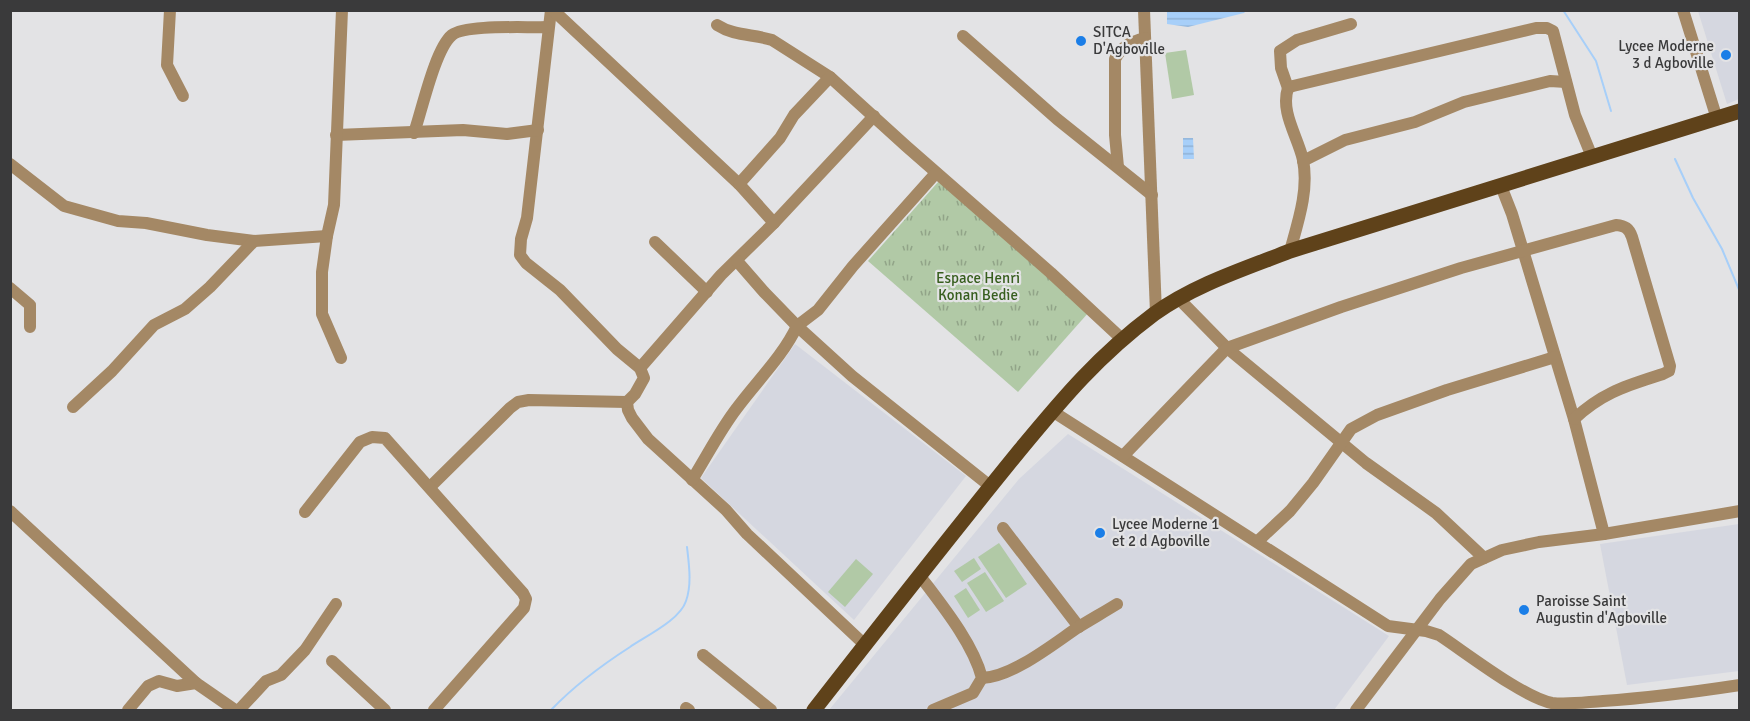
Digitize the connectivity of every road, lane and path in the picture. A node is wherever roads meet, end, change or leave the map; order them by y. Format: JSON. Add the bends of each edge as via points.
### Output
{"nodes":[{"id":1,"x":170,"y":10,"type":"edge"},
{"id":2,"x":342,"y":10,"type":"edge"},
{"id":3,"x":552,"y":10,"type":"edge"},
{"id":4,"x":1144,"y":10,"type":"edge"},
{"id":5,"x":1683,"y":10,"type":"edge"},
{"id":6,"x":1351,"y":24,"type":"dead end"},
{"id":7,"x":717,"y":25,"type":"dead end"},
{"id":8,"x":548,"y":27,"type":"junction"},
{"id":9,"x":963,"y":36,"type":"dead end"},
{"id":10,"x":1145,"y":38,"type":"junction"},
{"id":11,"x":830,"y":77,"type":"junction"},
{"id":12,"x":1566,"y":82,"type":"junction"},
{"id":13,"x":1288,"y":88,"type":"junction"},
{"id":14,"x":183,"y":96,"type":"dead end"},
{"id":15,"x":1740,"y":111,"type":"edge"},
{"id":16,"x":874,"y":116,"type":"junction"},
{"id":17,"x":1717,"y":119,"type":"junction"},
{"id":18,"x":538,"y":130,"type":"junction"},
{"id":19,"x":414,"y":133,"type":"junction"},
{"id":20,"x":336,"y":135,"type":"junction"},
{"id":21,"x":1592,"y":157,"type":"junction"},
{"id":22,"x":1303,"y":161,"type":"junction"},
{"id":23,"x":10,"y":164,"type":"edge"},
{"id":24,"x":1118,"y":167,"type":"junction"},
{"id":25,"x":936,"y":173,"type":"junction"},
{"id":26,"x":739,"y":184,"type":"junction"},
{"id":27,"x":1500,"y":186,"type":"junction"},
{"id":28,"x":1152,"y":195,"type":"junction"},
{"id":29,"x":774,"y":223,"type":"junction"},
{"id":30,"x":327,"y":236,"type":"junction"},
{"id":31,"x":254,"y":241,"type":"junction"},
{"id":32,"x":655,"y":242,"type":"dead end"},
{"id":33,"x":1290,"y":251,"type":"junction"},
{"id":34,"x":1524,"y":252,"type":"junction"},
{"id":35,"x":737,"y":261,"type":"junction"},
{"id":36,"x":10,"y":288,"type":"edge"},
{"id":37,"x":707,"y":292,"type":"junction"},
{"id":38,"x":1179,"y":299,"type":"junction"},
{"id":39,"x":1156,"y":313,"type":"junction"},
{"id":40,"x":797,"y":326,"type":"junction"},
{"id":41,"x":30,"y":327,"type":"dead end"},
{"id":42,"x":1122,"y":339,"type":"junction"},
{"id":43,"x":1227,"y":348,"type":"junction"},
{"id":44,"x":1555,"y":357,"type":"junction"},
{"id":45,"x":341,"y":358,"type":"dead end"},
{"id":46,"x":640,"y":368,"type":"junction"},
{"id":47,"x":627,"y":402,"type":"junction"},
{"id":48,"x":73,"y":407,"type":"dead end"},
{"id":49,"x":1052,"y":411,"type":"junction"},
{"id":50,"x":1574,"y":419,"type":"junction"},
{"id":51,"x":1342,"y":441,"type":"junction"},
{"id":52,"x":1123,"y":456,"type":"junction"},
{"id":53,"x":692,"y":480,"type":"junction"},
{"id":54,"x":990,"y":486,"type":"junction"},
{"id":55,"x":430,"y":487,"type":"junction"},
{"id":56,"x":10,"y":511,"type":"edge"},
{"id":57,"x":1740,"y":511,"type":"edge"},
{"id":58,"x":305,"y":512,"type":"dead end"},
{"id":59,"x":1003,"y":528,"type":"dead end"},
{"id":60,"x":1604,"y":534,"type":"junction"},
{"id":61,"x":1258,"y":541,"type":"junction"},
{"id":62,"x":1484,"y":558,"type":"junction"},
{"id":63,"x":920,"y":576,"type":"junction"},
{"id":64,"x":336,"y":604,"type":"dead end"},
{"id":65,"x":1118,"y":604,"type":"dead end"},
{"id":66,"x":1079,"y":627,"type":"junction"},
{"id":67,"x":1418,"y":630,"type":"junction"},
{"id":68,"x":865,"y":645,"type":"junction"},
{"id":69,"x":703,"y":655,"type":"dead end"},
{"id":70,"x":332,"y":661,"type":"dead end"},
{"id":71,"x":982,"y":678,"type":"junction"},
{"id":72,"x":196,"y":683,"type":"junction"},
{"id":73,"x":1740,"y":686,"type":"edge"},
{"id":74,"x":1539,"y":705,"type":"edge"},
{"id":75,"x":1633,"y":705,"type":"edge"},
{"id":76,"x":1358,"y":710,"type":"edge"},
{"id":77,"x":128,"y":711,"type":"edge"},
{"id":78,"x":237,"y":711,"type":"edge"},
{"id":79,"x":385,"y":711,"type":"edge"},
{"id":80,"x":434,"y":711,"type":"edge"},
{"id":81,"x":771,"y":711,"type":"edge"},
{"id":82,"x":814,"y":711,"type":"edge"},
{"id":83,"x":933,"y":711,"type":"edge"}],
"edges":[{"from":1,"to":14,"type":"street","via":[[167,65]]},
{"from":2,"to":20,"type":"street"},
{"from":3,"to":8,"type":"street"},
{"from":3,"to":26,"type":"street"},
{"from":4,"to":10,"type":"street"},
{"from":5,"to":17,"type":"street"},
{"from":6,"to":13,"type":"street","via":[[1297,40],[1280,51]]},
{"from":7,"to":11,"type":"street","via":[[736,34],[772,40]]},
{"from":8,"to":18,"type":"street"},
{"from":8,"to":19,"type":"street","via":[[472,28],[453,33],[432,75]]},
{"from":9,"to":24,"type":"street"},
{"from":10,"to":24,"type":"street","via":[[1121,49],[1115,59],[1114,135]]},
{"from":10,"to":28,"type":"street"},
{"from":11,"to":16,"type":"street"},
{"from":11,"to":26,"type":"street"},
{"from":12,"to":13,"type":"street","via":[[1553,31],[1536,28]]},
{"from":12,"to":21,"type":"street"},
{"from":12,"to":22,"type":"street","via":[[1550,81],[1464,102],[1415,122],[1345,140]]},
{"from":13,"to":22,"type":"street","via":[[1286,105]]},
{"from":15,"to":17,"type":"main road"},
{"from":16,"to":25,"type":"street"},
{"from":16,"to":29,"type":"street"},
{"from":17,"to":21,"type":"main road"},
{"from":18,"to":19,"type":"street","via":[[507,134],[463,130]]},
{"from":18,"to":46,"type":"street","via":[[520,255]]},
{"from":19,"to":20,"type":"street"},
{"from":20,"to":30,"type":"street","via":[[334,205]]},
{"from":21,"to":27,"type":"main road"},
{"from":22,"to":33,"type":"street","via":[[1304,198]]},
{"from":23,"to":31,"type":"street","via":[[64,206],[118,221],[146,222],[207,236]]},
{"from":24,"to":28,"type":"street"},
{"from":25,"to":40,"type":"street","via":[[818,310]]},
{"from":25,"to":42,"type":"street"},
{"from":26,"to":29,"type":"street"},
{"from":27,"to":33,"type":"main road"},
{"from":27,"to":34,"type":"street"},
{"from":28,"to":39,"type":"street"},
{"from":29,"to":35,"type":"street"},
{"from":30,"to":31,"type":"street"},
{"from":30,"to":45,"type":"street","via":[[322,314]]},
{"from":31,"to":48,"type":"street","via":[[185,309],[154,324]]},
{"from":32,"to":37,"type":"street"},
{"from":33,"to":38,"type":"main road"},
{"from":34,"to":43,"type":"street","via":[[1461,268]]},
{"from":34,"to":44,"type":"street"},
{"from":34,"to":50,"type":"street","via":[[1616,225],[1629,229],[1632,237],[1669,371],[1611,391]]},
{"from":35,"to":37,"type":"street"},
{"from":35,"to":40,"type":"street"},
{"from":36,"to":41,"type":"street","via":[[30,305]]},
{"from":37,"to":46,"type":"street"},
{"from":38,"to":39,"type":"main road"},
{"from":38,"to":43,"type":"street"},
{"from":39,"to":42,"type":"main road"},
{"from":40,"to":53,"type":"street","via":[[735,411]]},
{"from":40,"to":54,"type":"street","via":[[852,376]]},
{"from":42,"to":49,"type":"main road"},
{"from":43,"to":51,"type":"street"},
{"from":43,"to":52,"type":"street"},
{"from":44,"to":50,"type":"street"},
{"from":44,"to":51,"type":"street","via":[[1377,415],[1351,429]]},
{"from":46,"to":47,"type":"street","via":[[644,378]]},
{"from":47,"to":53,"type":"street","via":[[628,410],[648,439]]},
{"from":47,"to":55,"type":"street","via":[[518,402]]},
{"from":49,"to":52,"type":"street"},
{"from":49,"to":54,"type":"main road"},
{"from":50,"to":60,"type":"street"},
{"from":51,"to":61,"type":"street","via":[[1290,511]]},
{"from":51,"to":62,"type":"street","via":[[1436,513]]},
{"from":52,"to":61,"type":"street"},
{"from":53,"to":68,"type":"street"},
{"from":54,"to":63,"type":"main road"},
{"from":55,"to":58,"type":"street","via":[[385,438],[372,437],[360,442]]},
{"from":55,"to":80,"type":"street","via":[[525,599],[524,608]]},
{"from":56,"to":72,"type":"street"},
{"from":57,"to":60,"type":"street"},
{"from":59,"to":66,"type":"street"},
{"from":60,"to":62,"type":"street","via":[[1539,542]]},
{"from":61,"to":67,"type":"street","via":[[1388,626]]},
{"from":62,"to":67,"type":"street","via":[[1471,564]]},
{"from":63,"to":68,"type":"main road"},
{"from":63,"to":71,"type":"street","via":[[954,621]]},
{"from":64,"to":78,"type":"street","via":[[305,651],[281,675],[266,681]]},
{"from":65,"to":66,"type":"street"},
{"from":66,"to":71,"type":"street","via":[[1035,657],[993,677]]},
{"from":67,"to":74,"type":"street","via":[[1439,635]]},
{"from":67,"to":76,"type":"street"},
{"from":68,"to":82,"type":"main road"},
{"from":69,"to":81,"type":"street"},
{"from":70,"to":79,"type":"street"},
{"from":71,"to":83,"type":"street","via":[[973,693]]},
{"from":72,"to":77,"type":"street","via":[[177,686],[159,681],[148,686]]},
{"from":72,"to":78,"type":"street"},
{"from":73,"to":75,"type":"street"},
{"from":74,"to":75,"type":"street"}]}
